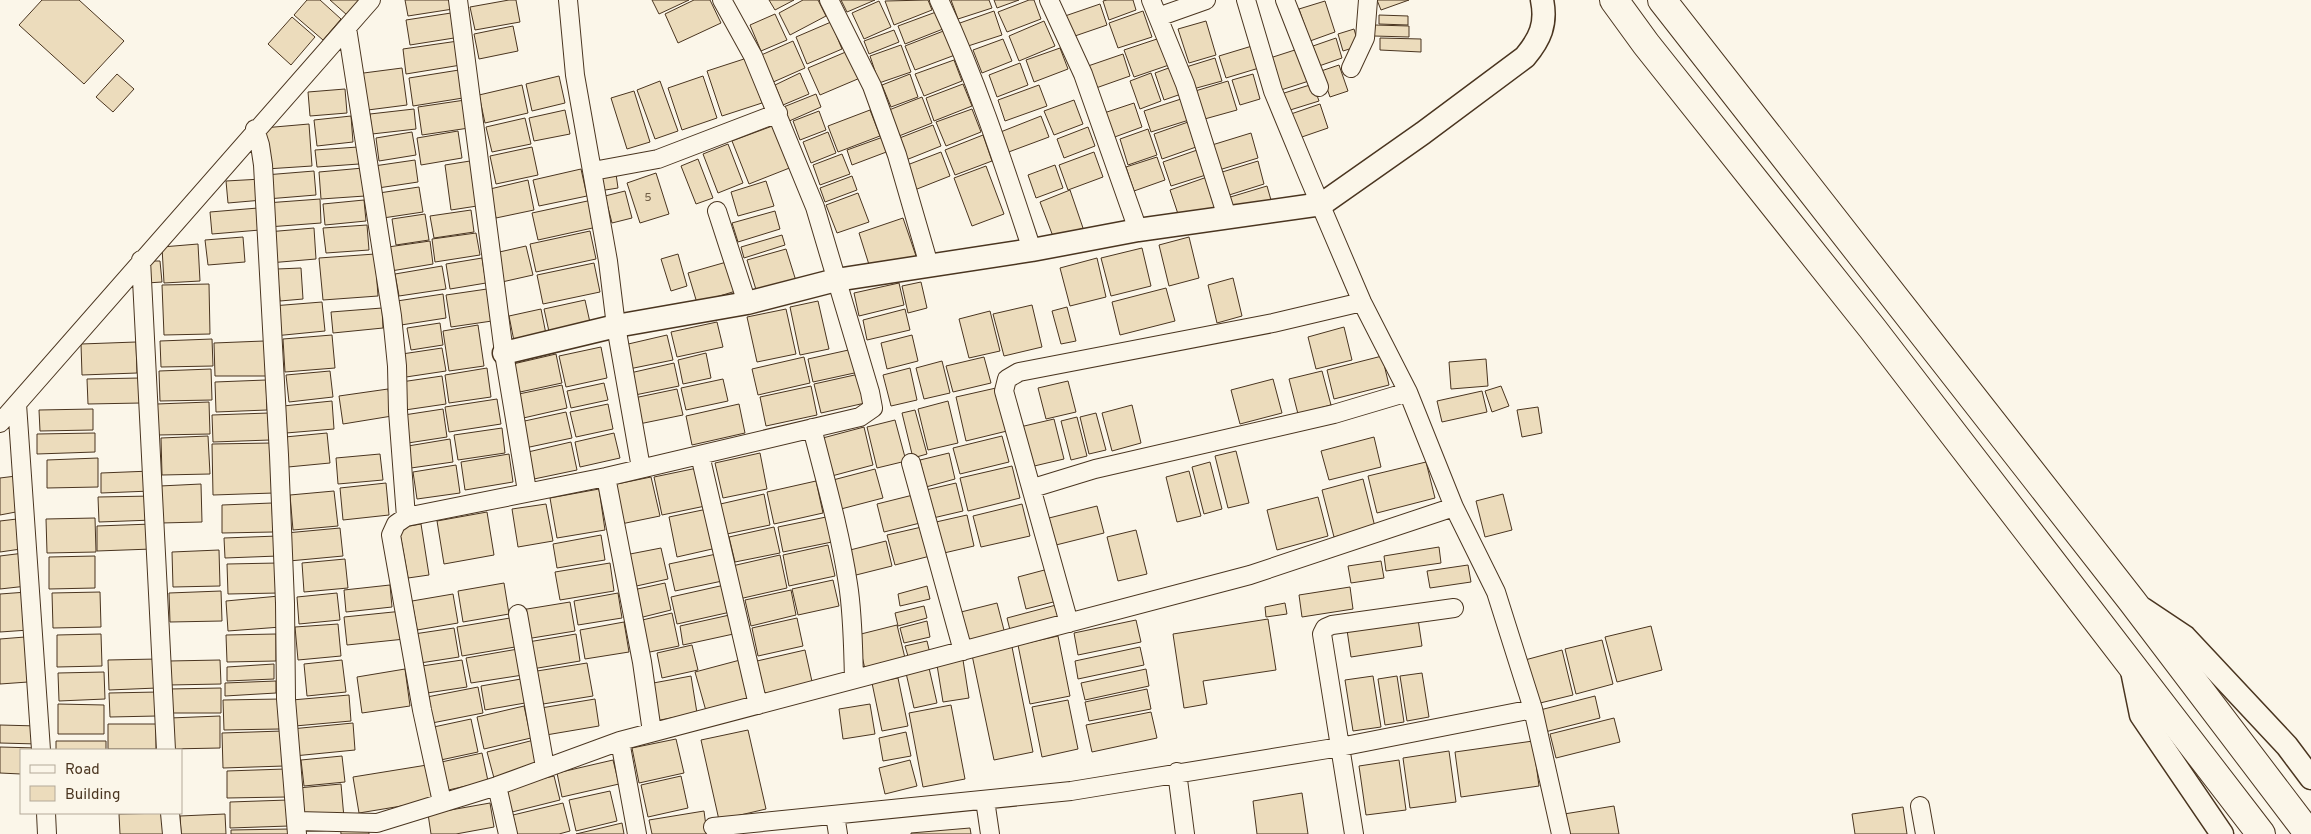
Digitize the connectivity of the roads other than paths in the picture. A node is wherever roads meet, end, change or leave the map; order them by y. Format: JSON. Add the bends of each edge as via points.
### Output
{"nodes":[{"id":1,"x":370,"y":0,"type":"edge"},
{"id":2,"x":458,"y":0,"type":"edge"},
{"id":3,"x":568,"y":0,"type":"edge"},
{"id":4,"x":722,"y":0,"type":"edge"},
{"id":5,"x":829,"y":0,"type":"edge"},
{"id":6,"x":939,"y":0,"type":"edge"},
{"id":7,"x":1049,"y":0,"type":"edge"},
{"id":8,"x":1151,"y":0,"type":"edge"},
{"id":9,"x":1206,"y":0,"type":"edge"},
{"id":10,"x":1246,"y":0,"type":"edge"},
{"id":11,"x":1285,"y":0,"type":"edge"},
{"id":12,"x":1368,"y":0,"type":"edge"},
{"id":13,"x":1542,"y":0,"type":"edge"},
{"id":14,"x":1614,"y":0,"type":"edge"},
{"id":15,"x":1662,"y":0,"type":"edge"},
{"id":16,"x":1158,"y":17,"type":"junction"},
{"id":17,"x":347,"y":28,"type":"junction"},
{"id":18,"x":1351,"y":68,"type":"dead end"},
{"id":19,"x":1319,"y":87,"type":"dead end"},
{"id":20,"x":778,"y":113,"type":"junction"},
{"id":21,"x":255,"y":130,"type":"junction"},
{"id":22,"x":593,"y":171,"type":"junction"},
{"id":23,"x":1322,"y":204,"type":"junction"},
{"id":24,"x":717,"y":211,"type":"dead end"},
{"id":25,"x":1227,"y":217,"type":"junction"},
{"id":26,"x":1138,"y":230,"type":"junction"},
{"id":27,"x":1032,"y":250,"type":"junction"},
{"id":28,"x":141,"y":260,"type":"junction"},
{"id":29,"x":929,"y":266,"type":"junction"},
{"id":30,"x":836,"y":280,"type":"junction"},
{"id":31,"x":1362,"y":302,"type":"junction"},
{"id":32,"x":747,"y":303,"type":"junction"},
{"id":33,"x":616,"y":326,"type":"junction"},
{"id":34,"x":504,"y":353,"type":"junction"},
{"id":35,"x":1408,"y":392,"type":"junction"},
{"id":36,"x":17,"y":404,"type":"junction"},
{"id":37,"x":0,"y":423,"type":"edge"},
{"id":38,"x":812,"y":428,"type":"junction"},
{"id":39,"x":700,"y":455,"type":"junction"},
{"id":40,"x":911,"y":463,"type":"dead end"},
{"id":41,"x":641,"y":468,"type":"junction"},
{"id":42,"x":606,"y":477,"type":"junction"},
{"id":43,"x":1033,"y":488,"type":"junction"},
{"id":44,"x":528,"y":491,"type":"junction"},
{"id":45,"x":1454,"y":507,"type":"junction"},
{"id":46,"x":406,"y":517,"type":"junction"},
{"id":47,"x":2132,"y":601,"type":"junction"},
{"id":48,"x":1454,"y":608,"type":"dead end"},
{"id":49,"x":518,"y":614,"type":"dead end"},
{"id":50,"x":1069,"y":623,"type":"junction"},
{"id":51,"x":963,"y":651,"type":"junction"},
{"id":52,"x":2130,"y":662,"type":"junction"},
{"id":53,"x":854,"y":679,"type":"junction"},
{"id":54,"x":758,"y":705,"type":"junction"},
{"id":55,"x":1534,"y":709,"type":"junction"},
{"id":56,"x":652,"y":732,"type":"junction"},
{"id":57,"x":620,"y":741,"type":"junction"},
{"id":58,"x":1340,"y":747,"type":"junction"},
{"id":59,"x":41,"y":749,"type":"edge"},
{"id":60,"x":166,"y":749,"type":"edge"},
{"id":61,"x":545,"y":767,"type":"junction"},
{"id":62,"x":1177,"y":772,"type":"junction"},
{"id":63,"x":2311,"y":778,"type":"edge"},
{"id":64,"x":497,"y":786,"type":"junction"},
{"id":65,"x":985,"y":800,"type":"junction"},
{"id":66,"x":442,"y":802,"type":"junction"},
{"id":67,"x":1920,"y":806,"type":"dead end"},
{"id":68,"x":46,"y":814,"type":"edge"},
{"id":69,"x":170,"y":814,"type":"edge"},
{"id":70,"x":835,"y":816,"type":"junction"},
{"id":71,"x":713,"y":826,"type":"dead end"},
{"id":72,"x":297,"y":828,"type":"edge"},
{"id":73,"x":378,"y":828,"type":"edge"},
{"id":74,"x":47,"y":834,"type":"edge"},
{"id":75,"x":172,"y":834,"type":"edge"},
{"id":76,"x":508,"y":834,"type":"edge"},
{"id":77,"x":637,"y":834,"type":"edge"},
{"id":78,"x":838,"y":834,"type":"edge"},
{"id":79,"x":990,"y":834,"type":"edge"},
{"id":80,"x":1185,"y":834,"type":"edge"},
{"id":81,"x":1354,"y":834,"type":"edge"},
{"id":82,"x":1561,"y":834,"type":"edge"},
{"id":83,"x":1925,"y":834,"type":"edge"},
{"id":84,"x":2222,"y":834,"type":"edge"},
{"id":85,"x":2262,"y":834,"type":"edge"},
{"id":86,"x":2309,"y":834,"type":"edge"}],
"edges":[{"from":1,"to":17,"type":"street"},
{"from":2,"to":34,"type":"street"},
{"from":3,"to":22,"type":"street","via":[[575,75]]},
{"from":4,"to":20,"type":"street","via":[[753,56]]},
{"from":5,"to":29,"type":"street","via":[[872,86],[897,155]]},
{"from":6,"to":27,"type":"street","via":[[995,136]]},
{"from":7,"to":26,"type":"street","via":[[1083,74]]},
{"from":8,"to":16,"type":"street"},
{"from":9,"to":16,"type":"street"},
{"from":10,"to":23,"type":"street","via":[[1273,92]]},
{"from":11,"to":19,"type":"street"},
{"from":12,"to":18,"type":"street","via":[[1365,38]]},
{"from":13,"to":23,"type":"street","via":[[1543,30],[1525,57]]},
{"from":14,"to":52,"type":"highway"},
{"from":15,"to":47,"type":"highway"},
{"from":16,"to":25,"type":"street","via":[[1185,84]]},
{"from":17,"to":21,"type":"street"},
{"from":17,"to":46,"type":"street","via":[[392,316]]},
{"from":20,"to":22,"type":"street","via":[[658,159]]},
{"from":20,"to":30,"type":"street","via":[[815,208]]},
{"from":21,"to":28,"type":"street"},
{"from":21,"to":72,"type":"street","via":[[263,166],[279,455],[286,699]]},
{"from":22,"to":33,"type":"street"},
{"from":23,"to":25,"type":"street"},
{"from":23,"to":31,"type":"street"},
{"from":24,"to":32,"type":"street"},
{"from":25,"to":26,"type":"street"},
{"from":26,"to":27,"type":"street"},
{"from":27,"to":29,"type":"street"},
{"from":28,"to":36,"type":"street"},
{"from":28,"to":60,"type":"street"},
{"from":29,"to":30,"type":"street"},
{"from":30,"to":32,"type":"street"},
{"from":30,"to":38,"type":"street","via":[[873,408],[860,417]]},
{"from":31,"to":35,"type":"street"},
{"from":31,"to":43,"type":"street","via":[[1273,323],[1019,372],[1007,379],[1004,391]]},
{"from":32,"to":33,"type":"street"},
{"from":33,"to":34,"type":"street"},
{"from":33,"to":41,"type":"street"},
{"from":34,"to":44,"type":"street"},
{"from":35,"to":43,"type":"street","via":[[1334,414],[1096,469]]},
{"from":35,"to":45,"type":"street"},
{"from":36,"to":37,"type":"street"},
{"from":36,"to":59,"type":"street"},
{"from":38,"to":39,"type":"street"},
{"from":38,"to":53,"type":"street","via":[[848,584]]},
{"from":39,"to":41,"type":"street"},
{"from":39,"to":54,"type":"street"},
{"from":40,"to":51,"type":"street"},
{"from":41,"to":42,"type":"street"},
{"from":42,"to":44,"type":"street"},
{"from":42,"to":56,"type":"street","via":[[642,662]]},
{"from":43,"to":50,"type":"street"},
{"from":44,"to":46,"type":"street"},
{"from":45,"to":50,"type":"street","via":[[1250,574]]},
{"from":45,"to":55,"type":"street","via":[[1496,592]]},
{"from":46,"to":66,"type":"street","via":[[396,524],[391,535]]},
{"from":47,"to":63,"type":"street","via":[[2185,638],[2287,746]]},
{"from":47,"to":86,"type":"highway"},
{"from":48,"to":58,"type":"street","via":[[1325,628],[1322,634]]},
{"from":49,"to":61,"type":"street"},
{"from":50,"to":51,"type":"street"},
{"from":51,"to":53,"type":"street"},
{"from":52,"to":84,"type":"street","via":[[2141,715]]},
{"from":52,"to":85,"type":"highway"},
{"from":53,"to":54,"type":"street"},
{"from":54,"to":56,"type":"street"},
{"from":55,"to":58,"type":"street"},
{"from":55,"to":82,"type":"street"},
{"from":56,"to":57,"type":"street"},
{"from":57,"to":61,"type":"street"},
{"from":57,"to":77,"type":"street"},
{"from":58,"to":62,"type":"street"},
{"from":58,"to":81,"type":"street"},
{"from":61,"to":64,"type":"street"},
{"from":62,"to":65,"type":"street","via":[[1071,792]]},
{"from":62,"to":80,"type":"street"},
{"from":64,"to":66,"type":"street"},
{"from":64,"to":76,"type":"street"},
{"from":65,"to":70,"type":"street"},
{"from":65,"to":79,"type":"street"},
{"from":66,"to":73,"type":"street"},
{"from":67,"to":83,"type":"street"},
{"from":68,"to":74,"type":"street"},
{"from":69,"to":75,"type":"street"},
{"from":70,"to":71,"type":"street"},
{"from":70,"to":78,"type":"street"},
{"from":72,"to":73,"type":"street"}]}
